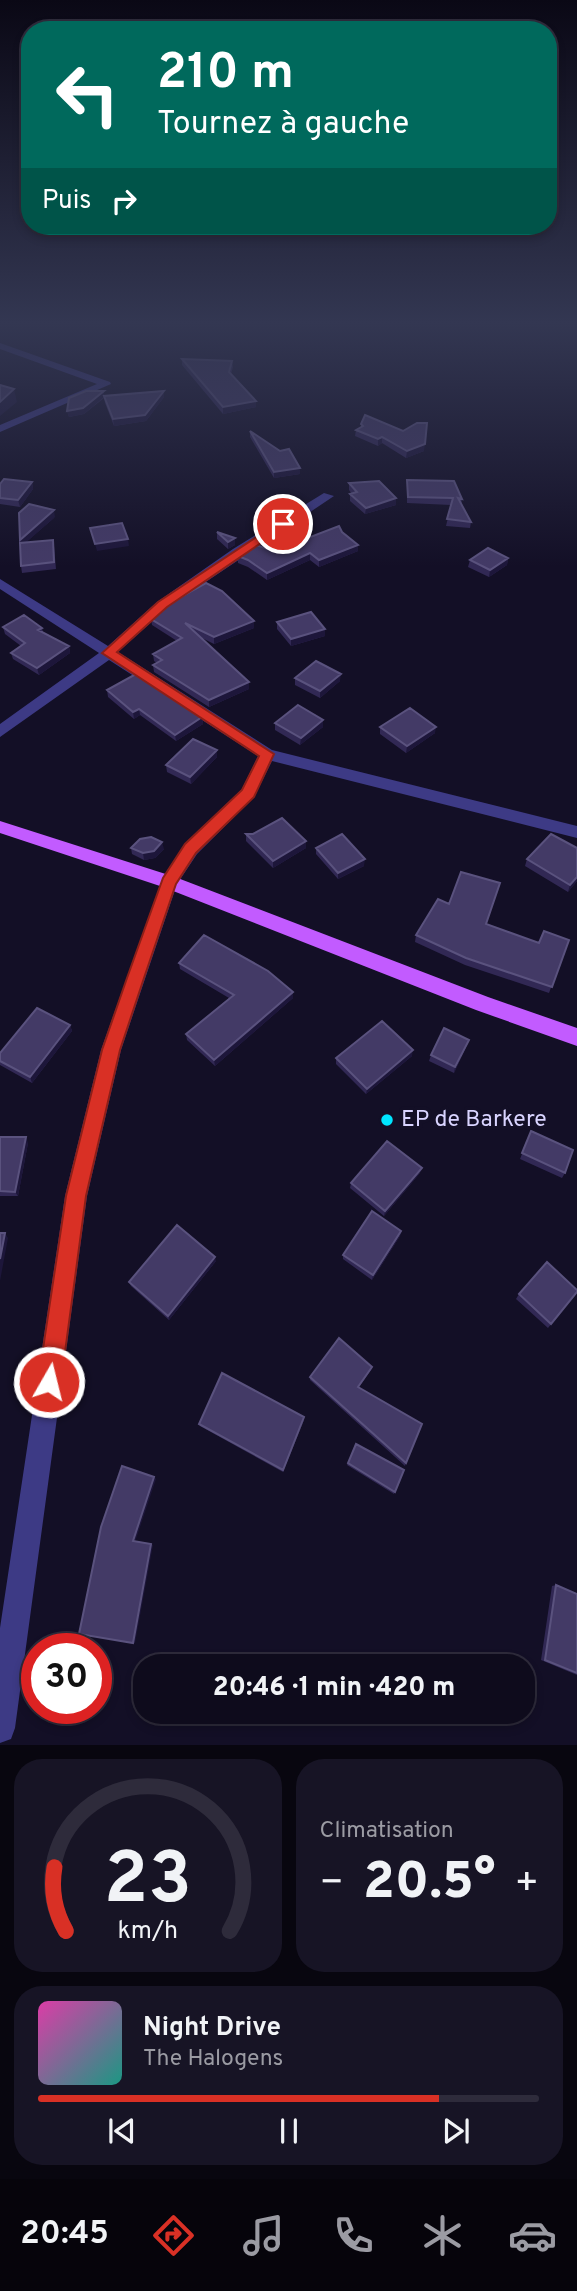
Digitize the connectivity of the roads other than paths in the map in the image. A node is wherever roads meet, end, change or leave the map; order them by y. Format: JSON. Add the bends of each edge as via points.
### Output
{"nodes":[{"id":1,"x":58,"y":404,"type":"edge"},
{"id":2,"x":0,"y":429,"type":"edge"},
{"id":3,"x":328,"y":496,"type":"dead end"},
{"id":4,"x":0,"y":583,"type":"edge"},
{"id":5,"x":109,"y":653,"type":"junction"},
{"id":6,"x":0,"y":732,"type":"edge"},
{"id":7,"x":267,"y":754,"type":"junction"},
{"id":8,"x":0,"y":827,"type":"edge"},
{"id":9,"x":577,"y":832,"type":"edge"},
{"id":10,"x":169,"y":882,"type":"junction"},
{"id":11,"x":577,"y":1037,"type":"edge"},
{"id":12,"x":0,"y":1728,"type":"edge"}],
"edges":[{"from":1,"to":2,"type":"street"},
{"from":3,"to":5,"type":"street","via":[[162,605]]},
{"from":4,"to":5,"type":"street"},
{"from":5,"to":6,"type":"street"},
{"from":5,"to":7,"type":"street"},
{"from":7,"to":9,"type":"street"},
{"from":7,"to":10,"type":"street","via":[[248,793],[191,849]]},
{"from":8,"to":10,"type":"main road"},
{"from":10,"to":11,"type":"main road"},
{"from":10,"to":12,"type":"street","via":[[111,1050],[76,1196]]}]}
